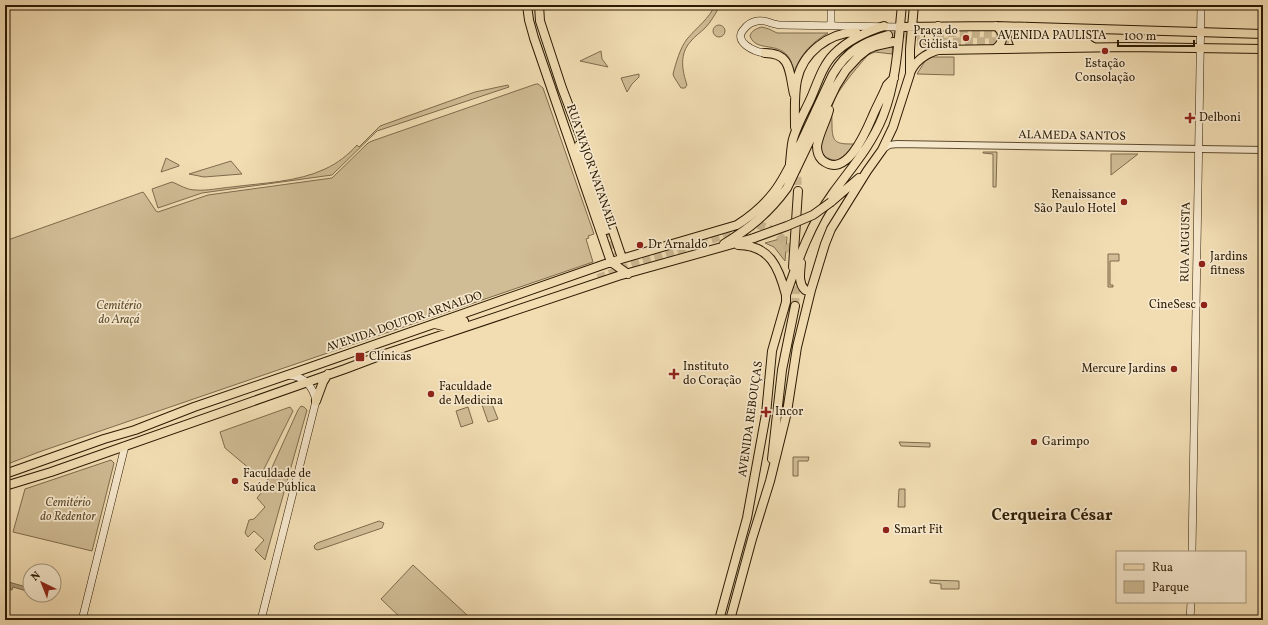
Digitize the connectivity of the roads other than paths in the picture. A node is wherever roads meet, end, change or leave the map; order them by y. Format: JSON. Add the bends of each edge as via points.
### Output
{"nodes":[{"id":1,"x":527,"y":5,"type":"edge"},
{"id":2,"x":539,"y":5,"type":"edge"},
{"id":3,"x":831,"y":5,"type":"edge"},
{"id":4,"x":902,"y":5,"type":"edge"},
{"id":5,"x":914,"y":5,"type":"edge"},
{"id":6,"x":1201,"y":5,"type":"edge"},
{"id":7,"x":831,"y":25,"type":"junction"},
{"id":8,"x":884,"y":26,"type":"junction"},
{"id":9,"x":938,"y":26,"type":"junction"},
{"id":10,"x":996,"y":26,"type":"junction"},
{"id":11,"x":900,"y":27,"type":"junction"},
{"id":12,"x":912,"y":27,"type":"junction"},
{"id":13,"x":1024,"y":27,"type":"junction"},
{"id":14,"x":1094,"y":29,"type":"junction"},
{"id":15,"x":856,"y":32,"type":"dead end"},
{"id":16,"x":1201,"y":32,"type":"junction"},
{"id":17,"x":1263,"y":34,"type":"edge"},
{"id":18,"x":1021,"y":42,"type":"junction"},
{"id":19,"x":995,"y":48,"type":"junction"},
{"id":20,"x":1200,"y":48,"type":"junction"},
{"id":21,"x":1263,"y":49,"type":"edge"},
{"id":22,"x":938,"y":50,"type":"junction"},
{"id":23,"x":765,"y":53,"type":"joint"},
{"id":24,"x":910,"y":74,"type":"junction"},
{"id":25,"x":894,"y":77,"type":"junction"},
{"id":26,"x":795,"y":100,"type":"junction"},
{"id":27,"x":830,"y":100,"type":"junction"},
{"id":28,"x":795,"y":127,"type":"dead end"},
{"id":29,"x":578,"y":128,"type":"junction"},
{"id":30,"x":1199,"y":149,"type":"junction"},
{"id":31,"x":882,"y":150,"type":"junction"},
{"id":32,"x":1263,"y":150,"type":"edge"},
{"id":33,"x":790,"y":166,"type":"junction"},
{"id":34,"x":867,"y":171,"type":"junction"},
{"id":35,"x":798,"y":191,"type":"tunnel mouth"},
{"id":36,"x":604,"y":233,"type":"junction"},
{"id":37,"x":614,"y":234,"type":"junction"},
{"id":38,"x":719,"y":247,"type":"junction"},
{"id":39,"x":804,"y":247,"type":"junction"},
{"id":40,"x":622,"y":258,"type":"junction"},
{"id":41,"x":611,"y":262,"type":"junction"},
{"id":42,"x":596,"y":267,"type":"junction"},
{"id":43,"x":628,"y":274,"type":"junction"},
{"id":44,"x":599,"y":280,"type":"junction"},
{"id":45,"x":790,"y":285,"type":"junction"},
{"id":46,"x":811,"y":290,"type":"junction"},
{"id":47,"x":786,"y":295,"type":"junction"},
{"id":48,"x":794,"y":306,"type":"tunnel mouth"},
{"id":49,"x":434,"y":324,"type":"junction"},
{"id":50,"x":328,"y":374,"type":"junction"},
{"id":51,"x":288,"y":375,"type":"junction"},
{"id":52,"x":306,"y":382,"type":"junction"},
{"id":53,"x":316,"y":401,"type":"junction"},
{"id":54,"x":135,"y":430,"type":"junction"},
{"id":55,"x":97,"y":442,"type":"junction"},
{"id":56,"x":125,"y":446,"type":"junction"},
{"id":57,"x":91,"y":458,"type":"junction"},
{"id":58,"x":5,"y":474,"type":"edge"},
{"id":59,"x":770,"y":481,"type":"junction"},
{"id":60,"x":5,"y":486,"type":"edge"},
{"id":61,"x":1192,"y":551,"type":"edge"},
{"id":62,"x":1190,"y":603,"type":"edge"},
{"id":63,"x":82,"y":620,"type":"edge"},
{"id":64,"x":261,"y":620,"type":"edge"},
{"id":65,"x":719,"y":620,"type":"edge"},
{"id":66,"x":730,"y":620,"type":"edge"},
{"id":67,"x":1190,"y":620,"type":"edge"}],
"edges":[{"from":1,"to":36,"type":"main road","name":"RUA MAJOR NATANAEL","via":[[542,61]]},
{"from":2,"to":29,"type":"main road","name":"RUA MAJOR NATANAEL","via":[[540,21]]},
{"from":3,"to":7,"type":"main road"},
{"from":4,"to":11,"type":"main road","name":"AVENIDA REBOUÇAS"},
{"from":5,"to":12,"type":"main road"},
{"from":6,"to":16,"type":"main road","name":"RUA AUGUSTA"},
{"from":7,"to":8,"type":"main road","name":"AVENIDA PAULISTA"},
{"from":7,"to":23,"type":"main road","name":"AVENIDA PAULISTA","via":[[781,25],[759,21],[747,26],[741,32],[745,45],[756,52]]},
{"from":8,"to":11,"type":"main road","name":"AVENIDA PAULISTA"},
{"from":8,"to":33,"type":"main road","via":[[860,35],[831,57],[795,132]]},
{"from":9,"to":10,"type":"main road","name":"AVENIDA PAULISTA"},
{"from":9,"to":12,"type":"main road","name":"AVENIDA PAULISTA"},
{"from":9,"to":22,"type":"main road","via":[[930,32],[928,39]]},
{"from":10,"to":13,"type":"main road","name":"AVENIDA PAULISTA"},
{"from":10,"to":19,"type":"main road","via":[[1003,38]]},
{"from":11,"to":12,"type":"main road","name":"AVENIDA PAULISTA"},
{"from":11,"to":25,"type":"main road","name":"AVENIDA REBOUÇAS"},
{"from":12,"to":24,"type":"main road"},
{"from":13,"to":14,"type":"main road","name":"AVENIDA PAULISTA"},
{"from":13,"to":18,"type":"main road","via":[[1019,30],[1016,38],[1018,45]]},
{"from":14,"to":16,"type":"main road","name":"AVENIDA PAULISTA"},
{"from":14,"to":18,"type":"main road"},
{"from":15,"to":26,"type":"main road","via":[[830,38],[809,55],[797,80]]},
{"from":16,"to":17,"type":"main road","name":"AVENIDA PAULISTA"},
{"from":16,"to":20,"type":"main road","name":"RUA AUGUSTA"},
{"from":18,"to":19,"type":"main road","name":"AVENIDA PAULISTA"},
{"from":18,"to":20,"type":"main road","name":"AVENIDA PAULISTA","via":[[1080,40],[1094,48]]},
{"from":19,"to":22,"type":"main road","name":"AVENIDA PAULISTA"},
{"from":20,"to":21,"type":"main road","name":"AVENIDA PAULISTA"},
{"from":20,"to":30,"type":"main road","name":"RUA AUGUSTA"},
{"from":22,"to":24,"type":"main road","via":[[926,54],[919,60]]},
{"from":23,"to":26,"type":"main road","via":[[777,54],[784,60],[788,67]]},
{"from":24,"to":31,"type":"main road","name":"AVENIDA REBOUÇAS","via":[[893,127]]},
{"from":25,"to":27,"type":"main road","via":[[887,85],[858,147],[849,158],[838,164],[822,160],[817,147]]},
{"from":25,"to":39,"type":"main road","name":"AVENIDA REBOUÇAS","via":[[891,94],[874,136],[833,193]]},
{"from":26,"to":28,"type":"main road"},
{"from":27,"to":33,"type":"main road","name":"AVENIDA DOUTOR ARNALDO","via":[[846,70],[858,57],[891,38],[864,43],[842,61],[833,74]]},
{"from":27,"to":38,"type":"main road","via":[[787,188],[779,199],[753,225]]},
{"from":29,"to":36,"type":"main road","via":[[578,144]]},
{"from":29,"to":37,"type":"main road","name":"RUA MAJOR NATANAEL"},
{"from":30,"to":31,"type":"street","name":"ALAMEDA SANTOS","via":[[894,144]]},
{"from":30,"to":32,"type":"street","name":"ALAMEDA SANTOS"},
{"from":30,"to":61,"type":"main road","name":"RUA AUGUSTA"},
{"from":31,"to":34,"type":"main road","name":"AVENIDA REBOUÇAS"},
{"from":33,"to":40,"type":"main road","name":"AVENIDA DOUTOR ARNALDO","via":[[770,197],[737,225]]},
{"from":34,"to":38,"type":"main road","bridge":true,"via":[[813,215],[754,238]]},
{"from":34,"to":46,"type":"main road","name":"AVENIDA REBOUÇAS","via":[[829,234]]},
{"from":35,"to":45,"type":"main road"},
{"from":36,"to":37,"type":"main road","via":[[609,241],[613,239]]},
{"from":36,"to":41,"type":"main road","name":"RUA MAJOR NATANAEL"},
{"from":37,"to":40,"type":"main road","name":"RUA MAJOR NATANAEL"},
{"from":38,"to":43,"type":"main road","name":"AVENIDA DOUTOR ARNALDO"},
{"from":38,"to":47,"type":"main road","via":[[746,245],[768,256],[778,269]]},
{"from":39,"to":45,"type":"main road","name":"AVENIDA REBOUÇAS"},
{"from":39,"to":46,"type":"main road","via":[[800,284],[805,290]]},
{"from":40,"to":41,"type":"main road","name":"AVENIDA DOUTOR ARNALDO"},
{"from":41,"to":42,"type":"main road","name":"AVENIDA DOUTOR ARNALDO"},
{"from":41,"to":43,"type":"main road"},
{"from":42,"to":44,"type":"main road","via":[[604,273],[604,277]]},
{"from":42,"to":49,"type":"main road","name":"AVENIDA DOUTOR ARNALDO"},
{"from":43,"to":44,"type":"main road","name":"AVENIDA DOUTOR ARNALDO"},
{"from":44,"to":49,"type":"main road","via":[[449,326]]},
{"from":44,"to":50,"type":"main road","name":"AVENIDA DOUTOR ARNALDO"},
{"from":45,"to":47,"type":"main road","name":"AVENIDA REBOUÇAS"},
{"from":46,"to":59,"type":"main road","name":"AVENIDA REBOUÇAS","via":[[797,348],[788,412]]},
{"from":47,"to":65,"type":"main road","name":"AVENIDA REBOUÇAS","via":[[772,351],[766,414],[747,518]]},
{"from":48,"to":59,"type":"main road","name":"AVENIDA REBOUÇAS","via":[[782,370]]},
{"from":49,"to":51,"type":"main road","name":"AVENIDA DOUTOR ARNALDO"},
{"from":50,"to":52,"type":"main road","name":"AVENIDA DOUTOR ARNALDO"},
{"from":50,"to":53,"type":"main road"},
{"from":51,"to":52,"type":"main road"},
{"from":51,"to":54,"type":"main road","name":"AVENIDA DOUTOR ARNALDO"},
{"from":52,"to":53,"type":"main road","via":[[313,391]]},
{"from":52,"to":56,"type":"main road","name":"AVENIDA DOUTOR ARNALDO"},
{"from":53,"to":64,"type":"main road"},
{"from":54,"to":55,"type":"main road","name":"AVENIDA DOUTOR ARNALDO"},
{"from":54,"to":56,"type":"main road","via":[[127,439]]},
{"from":55,"to":57,"type":"main road","via":[[98,448]]},
{"from":55,"to":58,"type":"main road","name":"AVENIDA DOUTOR ARNALDO"},
{"from":56,"to":57,"type":"main road","name":"AVENIDA DOUTOR ARNALDO"},
{"from":56,"to":63,"type":"main road"},
{"from":57,"to":60,"type":"main road","name":"AVENIDA DOUTOR ARNALDO"},
{"from":59,"to":66,"type":"main road","name":"AVENIDA REBOUÇAS"},
{"from":62,"to":67,"type":"main road"}]}
